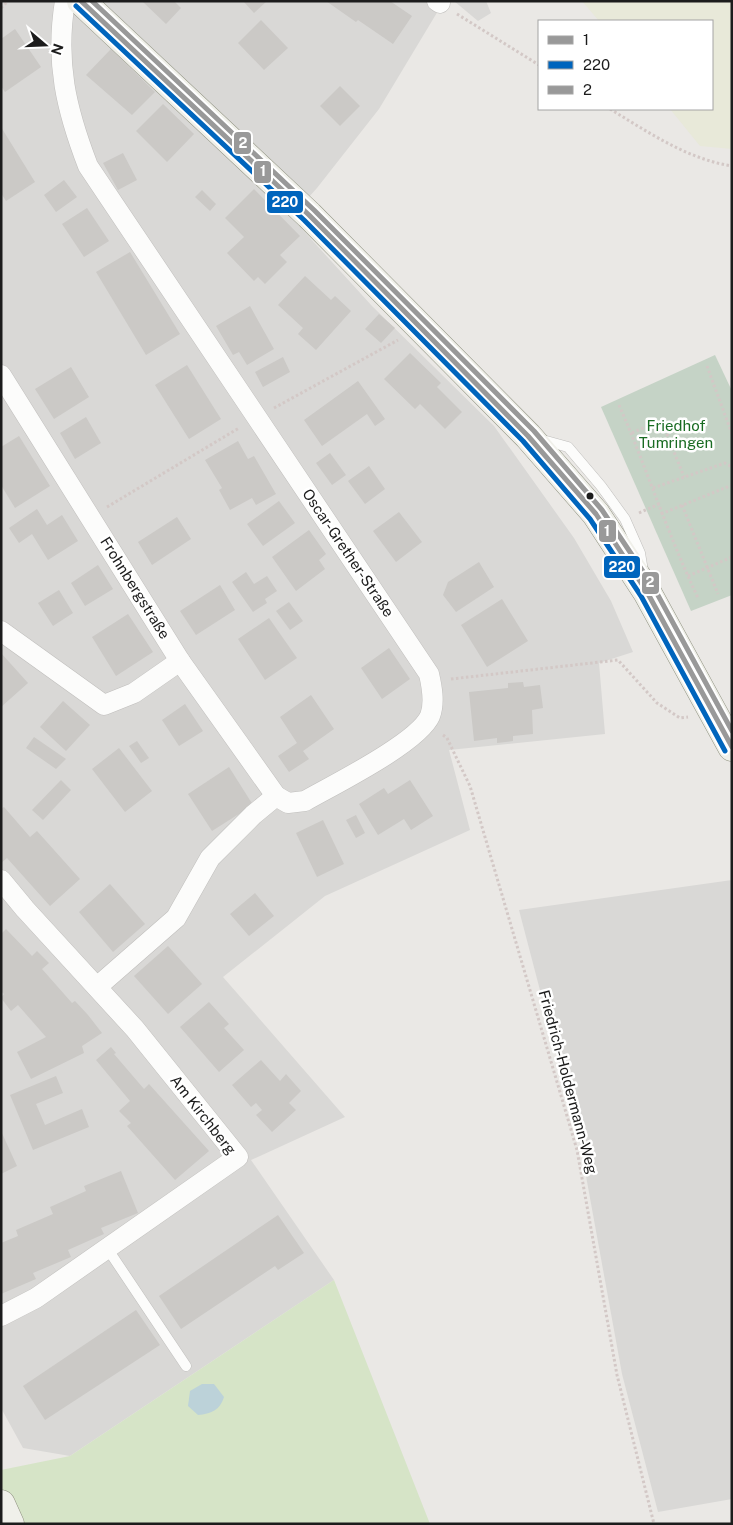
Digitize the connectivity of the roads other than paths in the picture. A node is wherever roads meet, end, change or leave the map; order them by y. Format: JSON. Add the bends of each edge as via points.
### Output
{"nodes":[{"id":1,"x":65,"y":1,"type":"edge"},
{"id":2,"x":81,"y":1,"type":"edge"},
{"id":3,"x":1,"y":375,"type":"edge"},
{"id":4,"x":1,"y":631,"type":"edge"},
{"id":5,"x":180,"y":661,"type":"junction"},
{"id":6,"x":732,"y":747,"type":"edge"},
{"id":7,"x":276,"y":796,"type":"junction"},
{"id":8,"x":1,"y":880,"type":"edge"},
{"id":9,"x":97,"y":987,"type":"junction"},
{"id":10,"x":107,"y":1248,"type":"junction"},
{"id":11,"x":1,"y":1316,"type":"edge"},
{"id":12,"x":186,"y":1366,"type":"dead end"},
{"id":13,"x":1,"y":1504,"type":"edge"},
{"id":14,"x":10,"y":1524,"type":"edge"}],
"edges":[{"from":1,"to":7,"type":"street","name":"Oscar-Grether-Straße","via":[[61,26],[65,96],[88,166],[348,551],[431,681],[431,713],[416,734],[305,801],[288,803]]},
{"from":2,"to":6,"type":"street","via":[[309,215],[528,436],[596,514],[646,592]]},
{"from":3,"to":5,"type":"street","name":"Frohnbergstraße"},
{"from":4,"to":5,"type":"street","via":[[104,705],[134,693]]},
{"from":5,"to":7,"type":"street","name":"Frohnbergstraße"},
{"from":7,"to":9,"type":"street","via":[[253,814],[210,858],[176,918]]},
{"from":8,"to":9,"type":"street","name":"Am Kirchberg"},
{"from":9,"to":10,"type":"street","name":"Am Kirchberg","via":[[238,1157]]},
{"from":10,"to":11,"type":"street","name":"Am Kirchberg","via":[[36,1298]]},
{"from":10,"to":12,"type":"lane"},
{"from":13,"to":14,"type":"street"}]}
